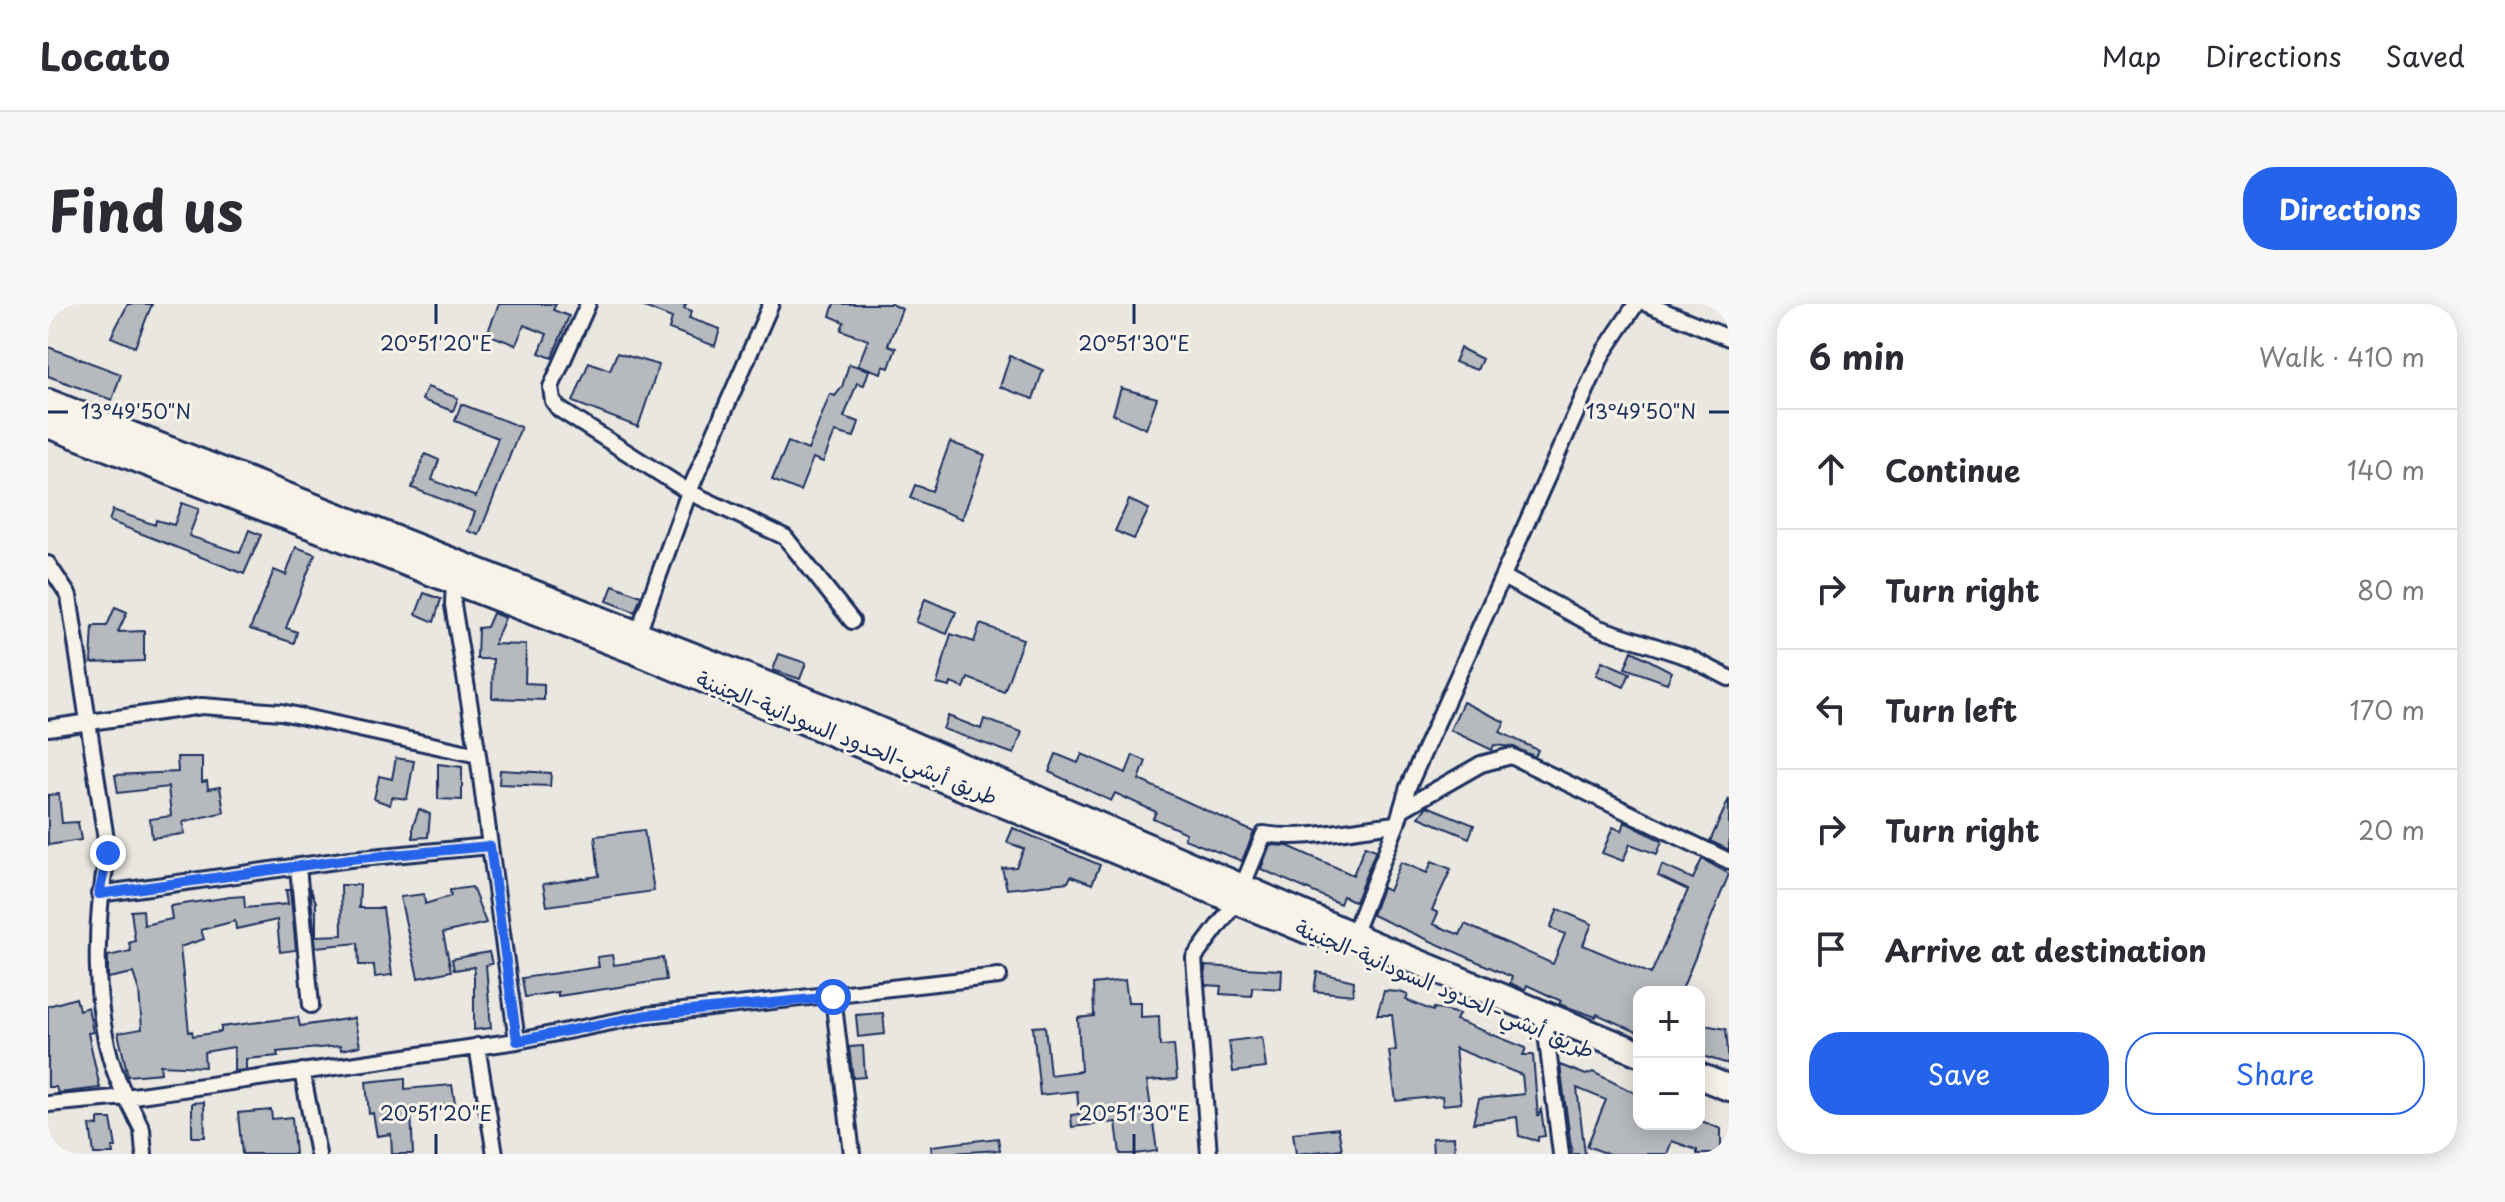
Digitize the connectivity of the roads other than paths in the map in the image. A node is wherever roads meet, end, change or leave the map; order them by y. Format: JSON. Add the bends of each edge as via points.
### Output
{"nodes":[{"id":1,"x":588,"y":304,"type":"edge"},
{"id":2,"x":771,"y":304,"type":"edge"},
{"id":3,"x":1636,"y":304,"type":"edge"},
{"id":4,"x":1647,"y":304,"type":"edge"},
{"id":5,"x":1729,"y":338,"type":"edge"},
{"id":6,"x":48,"y":402,"type":"edge"},
{"id":7,"x":48,"y":425,"type":"edge"},
{"id":8,"x":689,"y":492,"type":"junction"},
{"id":9,"x":48,"y":564,"type":"edge"},
{"id":10,"x":455,"y":570,"type":"junction"},
{"id":11,"x":1503,"y":577,"type":"junction"},
{"id":12,"x":852,"y":621,"type":"dead end"},
{"id":13,"x":635,"y":641,"type":"junction"},
{"id":14,"x":1729,"y":678,"type":"edge"},
{"id":15,"x":89,"y":724,"type":"junction"},
{"id":16,"x":48,"y":728,"type":"edge"},
{"id":17,"x":478,"y":755,"type":"junction"},
{"id":18,"x":1404,"y":808,"type":"junction"},
{"id":19,"x":1397,"y":824,"type":"junction"},
{"id":20,"x":490,"y":846,"type":"junction"},
{"id":21,"x":1729,"y":861,"type":"edge"},
{"id":22,"x":298,"y":867,"type":"junction"},
{"id":23,"x":1239,"y":893,"type":"junction"},
{"id":24,"x":99,"y":894,"type":"junction"},
{"id":25,"x":1353,"y":935,"type":"junction"},
{"id":26,"x":999,"y":976,"type":"dead end"},
{"id":27,"x":833,"y":997,"type":"junction"},
{"id":28,"x":311,"y":1005,"type":"dead end"},
{"id":29,"x":1546,"y":1033,"type":"junction"},
{"id":30,"x":517,"y":1041,"type":"junction"},
{"id":31,"x":477,"y":1046,"type":"junction"},
{"id":32,"x":1633,"y":1051,"type":"edge"},
{"id":33,"x":1633,"y":1068,"type":"edge"},
{"id":34,"x":302,"y":1071,"type":"junction"},
{"id":35,"x":1705,"y":1078,"type":"edge"},
{"id":36,"x":1729,"y":1088,"type":"edge"},
{"id":37,"x":1705,"y":1095,"type":"edge"},
{"id":38,"x":126,"y":1097,"type":"junction"},
{"id":39,"x":48,"y":1104,"type":"edge"},
{"id":40,"x":1729,"y":1104,"type":"edge"},
{"id":41,"x":144,"y":1154,"type":"edge"},
{"id":42,"x":318,"y":1154,"type":"edge"},
{"id":43,"x":495,"y":1154,"type":"edge"},
{"id":44,"x":852,"y":1154,"type":"edge"},
{"id":45,"x":1209,"y":1154,"type":"edge"},
{"id":46,"x":1561,"y":1154,"type":"edge"}],
"edges":[{"from":1,"to":8,"type":"street","via":[[551,387],[553,401]]},
{"from":2,"to":8,"type":"street"},
{"from":3,"to":11,"type":"street","via":[[1603,353]]},
{"from":4,"to":5,"type":"street"},
{"from":6,"to":10,"type":"highway"},
{"from":7,"to":10,"type":"highway","name":"طريق أبشي-الحدود السودانية-الجنينة"},
{"from":8,"to":12,"type":"street","via":[[785,537]]},
{"from":8,"to":13,"type":"street"},
{"from":9,"to":15,"type":"street","via":[[69,596]]},
{"from":10,"to":13,"type":"highway","name":"طريق أبشي-الحدود السودانية-الجنينة"},
{"from":10,"to":17,"type":"street","via":[[453,605]]},
{"from":11,"to":14,"type":"street","via":[[1599,628],[1688,657]]},
{"from":11,"to":18,"type":"street","via":[[1408,787]]},
{"from":13,"to":23,"type":"highway","name":"طريق أبشي-الحدود السودانية-الجنينة"},
{"from":15,"to":16,"type":"street"},
{"from":15,"to":17,"type":"street","via":[[202,706],[281,712]]},
{"from":15,"to":24,"type":"street","via":[[108,853]]},
{"from":17,"to":20,"type":"street"},
{"from":18,"to":19,"type":"street"},
{"from":18,"to":21,"type":"street","via":[[1481,764],[1511,756]]},
{"from":19,"to":23,"type":"street","via":[[1295,839],[1264,834]]},
{"from":19,"to":25,"type":"street"},
{"from":20,"to":22,"type":"street"},
{"from":20,"to":30,"type":"street"},
{"from":22,"to":24,"type":"street"},
{"from":22,"to":28,"type":"street"},
{"from":23,"to":25,"type":"highway"},
{"from":23,"to":29,"type":"highway","name":"طريق أبشي-الحدود السودانية-الجنينة"},
{"from":23,"to":45,"type":"street","via":[[1194,958]]},
{"from":24,"to":38,"type":"street","via":[[96,950],[101,1000],[115,1077]]},
{"from":25,"to":32,"type":"highway"},
{"from":26,"to":27,"type":"street"},
{"from":27,"to":30,"type":"street","via":[[647,1015]]},
{"from":27,"to":44,"type":"street"},
{"from":29,"to":33,"type":"highway","name":"طريق أبشي-الحدود السودانية-الجنينة"},
{"from":29,"to":46,"type":"street"},
{"from":30,"to":31,"type":"street"},
{"from":31,"to":34,"type":"street"},
{"from":31,"to":43,"type":"street"},
{"from":34,"to":38,"type":"street"},
{"from":34,"to":42,"type":"street"},
{"from":35,"to":36,"type":"highway"},
{"from":37,"to":40,"type":"highway"},
{"from":38,"to":39,"type":"street"},
{"from":38,"to":41,"type":"street","via":[[142,1129]]}]}
